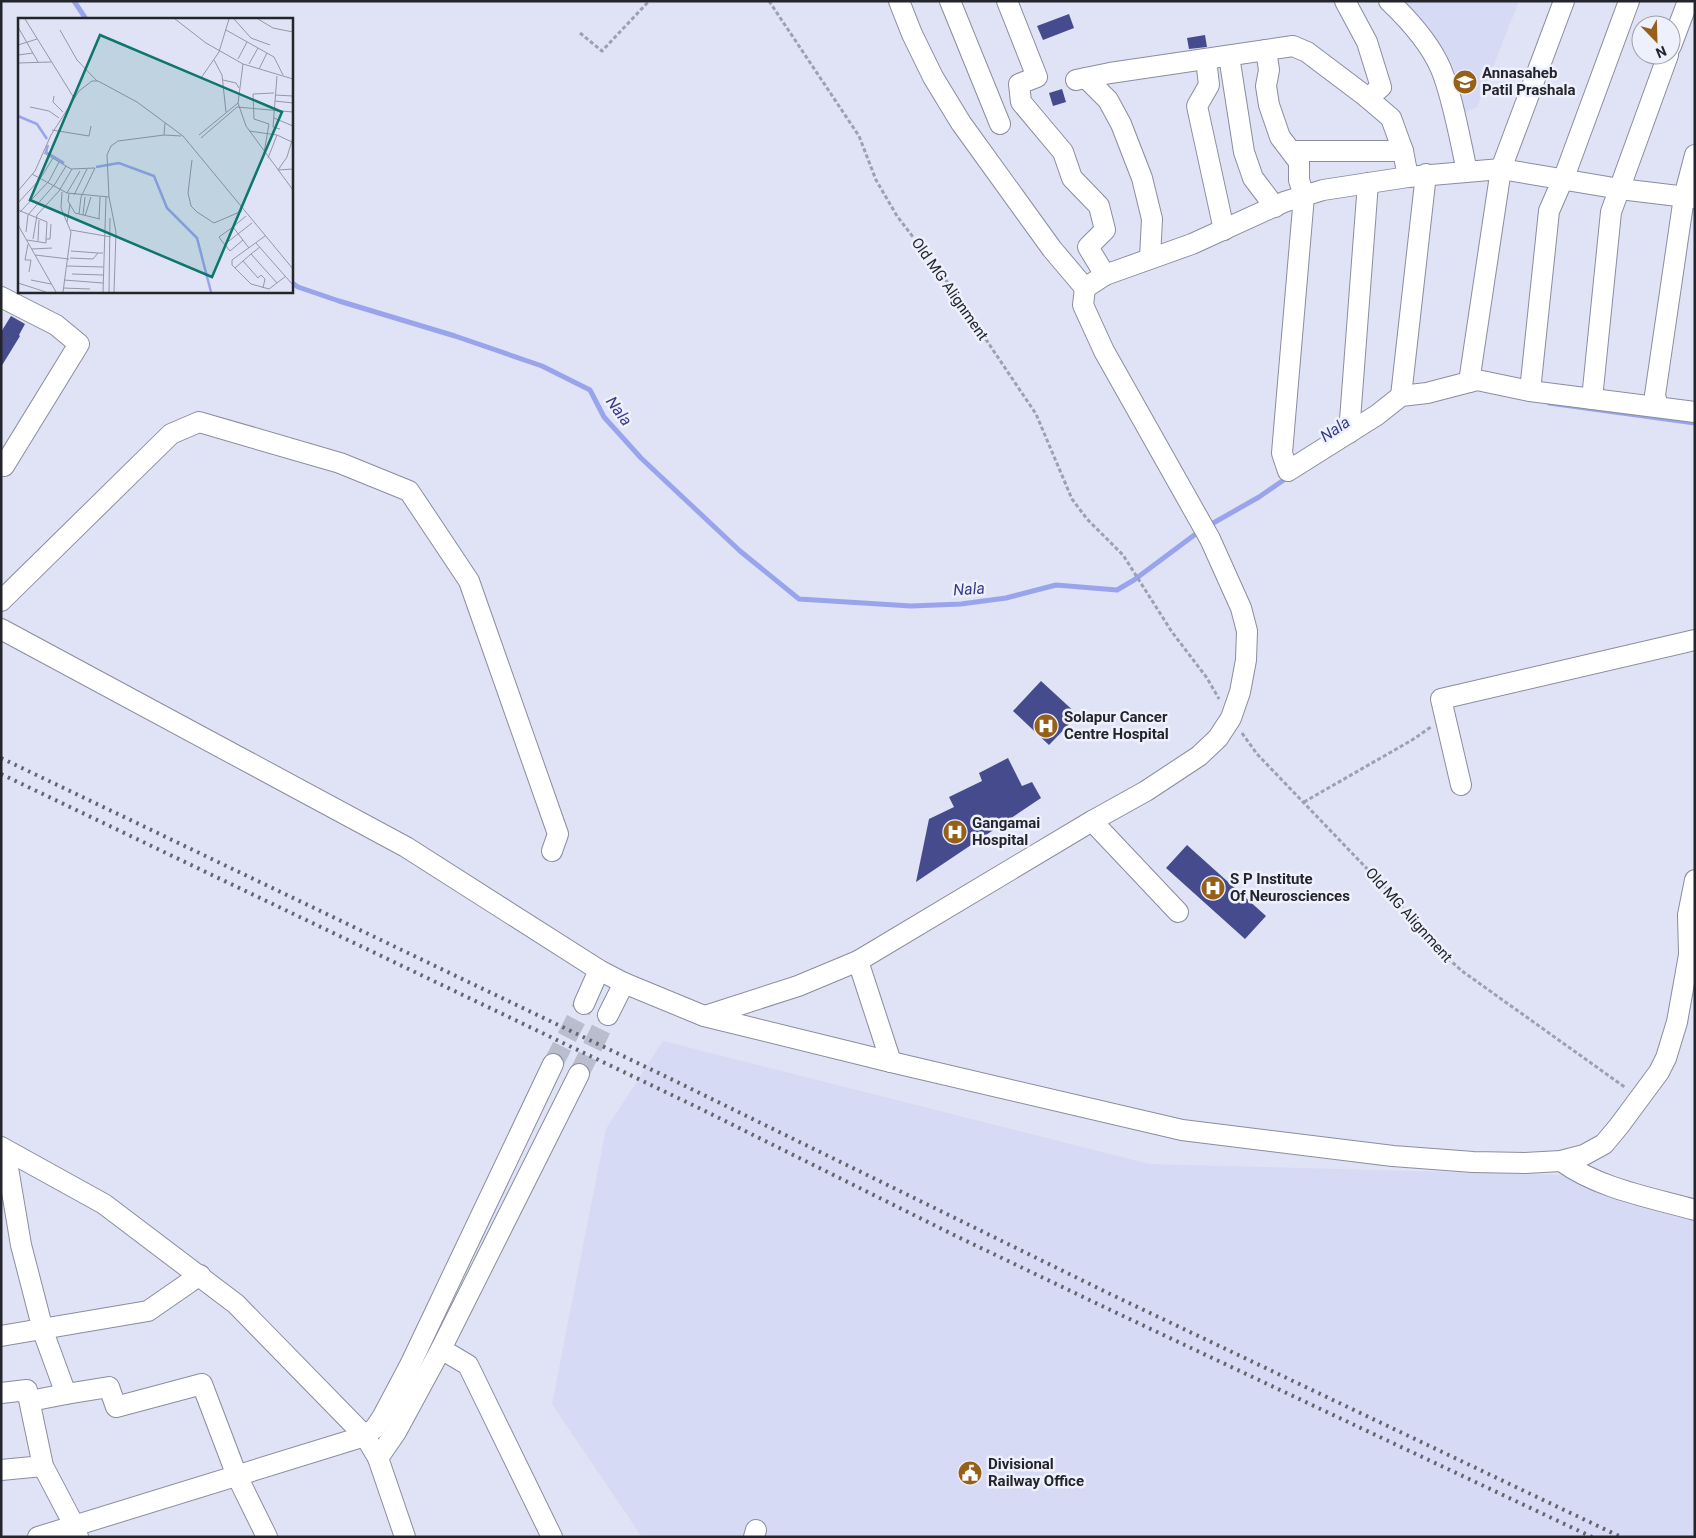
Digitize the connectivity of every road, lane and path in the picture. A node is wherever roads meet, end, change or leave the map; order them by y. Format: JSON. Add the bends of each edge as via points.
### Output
{"nodes":[{"id":1,"x":649,"y":1,"type":"edge"},
{"id":2,"x":769,"y":1,"type":"edge"},
{"id":3,"x":899,"y":1,"type":"edge"},
{"id":4,"x":950,"y":1,"type":"edge"},
{"id":5,"x":1007,"y":1,"type":"edge"},
{"id":6,"x":1345,"y":1,"type":"edge"},
{"id":7,"x":1390,"y":1,"type":"edge"},
{"id":8,"x":1564,"y":1,"type":"edge"},
{"id":9,"x":1629,"y":1,"type":"edge"},
{"id":10,"x":1688,"y":1,"type":"edge"},
{"id":11,"x":1681,"y":20,"type":"edge"},
{"id":12,"x":580,"y":33,"type":"dead end"},
{"id":13,"x":1266,"y":50,"type":"junction"},
{"id":14,"x":1229,"y":56,"type":"junction"},
{"id":15,"x":1206,"y":59,"type":"junction"},
{"id":16,"x":1664,"y":65,"type":"edge"},
{"id":17,"x":1368,"y":98,"type":"junction"},
{"id":18,"x":1000,"y":124,"type":"dead end"},
{"id":19,"x":1292,"y":151,"type":"junction"},
{"id":20,"x":1403,"y":151,"type":"junction"},
{"id":21,"x":1695,"y":155,"type":"edge"},
{"id":22,"x":1501,"y":169,"type":"junction"},
{"id":23,"x":1467,"y":171,"type":"junction"},
{"id":24,"x":1417,"y":176,"type":"junction"},
{"id":25,"x":1563,"y":180,"type":"junction"},
{"id":26,"x":1368,"y":183,"type":"junction"},
{"id":27,"x":1620,"y":188,"type":"junction"},
{"id":28,"x":1304,"y":196,"type":"junction"},
{"id":29,"x":1689,"y":198,"type":"edge"},
{"id":30,"x":1275,"y":207,"type":"junction"},
{"id":31,"x":1224,"y":230,"type":"junction"},
{"id":32,"x":1150,"y":258,"type":"junction"},
{"id":33,"x":1105,"y":274,"type":"junction"},
{"id":34,"x":1085,"y":288,"type":"junction"},
{"id":35,"x":3,"y":304,"type":"edge"},
{"id":36,"x":1469,"y":382,"type":"junction"},
{"id":37,"x":1530,"y":391,"type":"junction"},
{"id":38,"x":1401,"y":396,"type":"junction"},
{"id":39,"x":1592,"y":399,"type":"junction"},
{"id":40,"x":1658,"y":407,"type":"junction"},
{"id":41,"x":1695,"y":412,"type":"edge"},
{"id":42,"x":1349,"y":433,"type":"junction"},
{"id":43,"x":2,"y":467,"type":"edge"},
{"id":44,"x":1,"y":601,"type":"edge"},
{"id":45,"x":1,"y":630,"type":"edge"},
{"id":46,"x":1695,"y":640,"type":"edge"},
{"id":47,"x":1445,"y":716,"type":"junction"},
{"id":48,"x":1231,"y":718,"type":"junction"},
{"id":49,"x":1461,"y":785,"type":"dead end"},
{"id":50,"x":1304,"y":802,"type":"junction"},
{"id":51,"x":1092,"y":821,"type":"junction"},
{"id":52,"x":552,"y":851,"type":"dead end"},
{"id":53,"x":1695,"y":880,"type":"edge"},
{"id":54,"x":1178,"y":912,"type":"dead end"},
{"id":55,"x":1693,"y":950,"type":"edge"},
{"id":56,"x":858,"y":961,"type":"junction"},
{"id":57,"x":599,"y":970,"type":"junction"},
{"id":58,"x":624,"y":982,"type":"junction"},
{"id":59,"x":584,"y":1004,"type":"tunnel mouth"},
{"id":60,"x":608,"y":1015,"type":"tunnel mouth"},
{"id":61,"x":704,"y":1016,"type":"junction"},
{"id":62,"x":890,"y":1062,"type":"junction"},
{"id":63,"x":553,"y":1064,"type":"tunnel mouth"},
{"id":64,"x":579,"y":1074,"type":"tunnel mouth"},
{"id":65,"x":1640,"y":1098,"type":"junction"},
{"id":66,"x":3,"y":1148,"type":"edge"},
{"id":67,"x":1561,"y":1161,"type":"junction"},
{"id":68,"x":1695,"y":1210,"type":"edge"},
{"id":69,"x":200,"y":1275,"type":"junction"},
{"id":70,"x":42,"y":1329,"type":"junction"},
{"id":71,"x":1,"y":1336,"type":"edge"},
{"id":72,"x":440,"y":1349,"type":"junction"},
{"id":73,"x":1,"y":1393,"type":"edge"},
{"id":74,"x":66,"y":1394,"type":"junction"},
{"id":75,"x":30,"y":1401,"type":"junction"},
{"id":76,"x":365,"y":1436,"type":"junction"},
{"id":77,"x":378,"y":1458,"type":"junction"},
{"id":78,"x":43,"y":1466,"type":"junction"},
{"id":79,"x":1,"y":1470,"type":"edge"},
{"id":80,"x":237,"y":1476,"type":"junction"},
{"id":81,"x":76,"y":1531,"type":"edge"},
{"id":82,"x":38,"y":1537,"type":"edge"},
{"id":83,"x":267,"y":1537,"type":"edge"},
{"id":84,"x":405,"y":1537,"type":"edge"},
{"id":85,"x":552,"y":1537,"type":"edge"}],
"edges":[{"from":1,"to":12,"type":"path","via":[[602,51]]},
{"from":2,"to":48,"type":"path","name":"Old MG Alignment","via":[[859,136],[876,180],[897,216],[948,283],[1036,414],[1072,499],[1123,555]]},
{"from":3,"to":34,"type":"street","via":[[929,68],[961,123],[1052,249]]},
{"from":4,"to":18,"type":"street"},
{"from":5,"to":33,"type":"street","via":[[1037,77],[1019,84],[1021,102],[1063,152],[1072,178],[1099,206],[1104,230],[1088,247]]},
{"from":6,"to":17,"type":"street","via":[[1367,42],[1381,87]]},
{"from":7,"to":23,"type":"street","via":[[1424,40],[1441,70]]},
{"from":8,"to":22,"type":"street"},
{"from":9,"to":25,"type":"street"},
{"from":10,"to":11,"type":"street"},
{"from":13,"to":14,"type":"street"},
{"from":13,"to":17,"type":"street","via":[[1293,46],[1308,52]]},
{"from":13,"to":19,"type":"street","via":[[1269,105],[1280,137]]},
{"from":14,"to":15,"type":"street"},
{"from":14,"to":30,"type":"street","via":[[1244,152],[1253,178]]},
{"from":15,"to":31,"type":"street","via":[[1209,85],[1197,106]]},
{"from":15,"to":32,"type":"street","via":[[1081,79],[1108,100],[1142,178],[1152,219]]},
{"from":16,"to":27,"type":"street"},
{"from":17,"to":20,"type":"street","via":[[1391,118]]},
{"from":19,"to":20,"type":"street"},
{"from":19,"to":28,"type":"street","via":[[1299,162],[1299,180]]},
{"from":20,"to":24,"type":"street"},
{"from":21,"to":29,"type":"street"},
{"from":22,"to":23,"type":"street"},
{"from":22,"to":25,"type":"street"},
{"from":22,"to":36,"type":"street"},
{"from":23,"to":24,"type":"street"},
{"from":24,"to":26,"type":"street"},
{"from":24,"to":38,"type":"street"},
{"from":25,"to":27,"type":"street"},
{"from":25,"to":37,"type":"street","via":[[1549,210]]},
{"from":26,"to":28,"type":"street"},
{"from":26,"to":42,"type":"street"},
{"from":27,"to":29,"type":"street"},
{"from":27,"to":39,"type":"street","via":[[1611,212]]},
{"from":28,"to":30,"type":"street"},
{"from":28,"to":42,"type":"street","via":[[1282,453],[1288,471]]},
{"from":29,"to":40,"type":"street","via":[[1655,395]]},
{"from":30,"to":31,"type":"street"},
{"from":31,"to":32,"type":"street"},
{"from":32,"to":33,"type":"street"},
{"from":33,"to":34,"type":"street"},
{"from":34,"to":48,"type":"street","via":[[1083,306],[1104,351],[1210,539],[1241,608],[1247,631],[1246,660]]},
{"from":35,"to":43,"type":"street","via":[[56,324],[79,344]]},
{"from":36,"to":37,"type":"street","via":[[1477,380]]},
{"from":36,"to":38,"type":"street"},
{"from":37,"to":39,"type":"street"},
{"from":38,"to":42,"type":"street"},
{"from":39,"to":40,"type":"street"},
{"from":40,"to":41,"type":"street"},
{"from":44,"to":52,"type":"street","via":[[171,434],[199,422],[340,463],[410,492],[469,581],[558,834]]},
{"from":45,"to":57,"type":"street","via":[[406,847]]},
{"from":46,"to":47,"type":"street","via":[[1441,699]]},
{"from":47,"to":49,"type":"street"},
{"from":47,"to":50,"type":"path","via":[[1412,740]]},
{"from":48,"to":50,"type":"path","name":"Old MG Alignment","via":[[1257,754]]},
{"from":48,"to":51,"type":"street","via":[[1218,738],[1199,756]]},
{"from":50,"to":65,"type":"path","name":"Old MG Alignment","via":[[1396,899],[1434,946],[1462,972]]},
{"from":51,"to":54,"type":"street"},
{"from":51,"to":56,"type":"street"},
{"from":53,"to":55,"type":"street","via":[[1688,915]]},
{"from":55,"to":65,"type":"street","via":[[1671,1045]]},
{"from":56,"to":61,"type":"street","via":[[798,986]]},
{"from":56,"to":62,"type":"street"},
{"from":57,"to":58,"type":"street"},
{"from":57,"to":59,"type":"street"},
{"from":58,"to":60,"type":"street"},
{"from":58,"to":61,"type":"street"},
{"from":61,"to":62,"type":"street"},
{"from":62,"to":67,"type":"street","via":[[1182,1130],[1393,1156],[1473,1162]]},
{"from":63,"to":76,"type":"street","via":[[410,1365],[382,1416]]},
{"from":64,"to":72,"type":"street"},
{"from":65,"to":67,"type":"street","via":[[1604,1144],[1584,1155]]},
{"from":66,"to":69,"type":"street","via":[[104,1204]]},
{"from":66,"to":70,"type":"street","via":[[21,1245]]},
{"from":67,"to":68,"type":"street","via":[[1595,1181]]},
{"from":69,"to":70,"type":"street","via":[[148,1311]]},
{"from":69,"to":76,"type":"street","via":[[236,1304]]},
{"from":70,"to":71,"type":"street"},
{"from":70,"to":74,"type":"street"},
{"from":72,"to":77,"type":"street","via":[[396,1432]]},
{"from":72,"to":85,"type":"street","via":[[468,1365]]},
{"from":73,"to":75,"type":"street","via":[[27,1390]]},
{"from":74,"to":75,"type":"street"},
{"from":74,"to":80,"type":"street","via":[[109,1387],[116,1407],[202,1384]]},
{"from":75,"to":78,"type":"street"},
{"from":76,"to":77,"type":"street"},
{"from":76,"to":80,"type":"street"},
{"from":77,"to":84,"type":"street"},
{"from":78,"to":79,"type":"street"},
{"from":78,"to":81,"type":"street"},
{"from":80,"to":81,"type":"street"},
{"from":80,"to":83,"type":"street"},
{"from":81,"to":82,"type":"street"}]}
